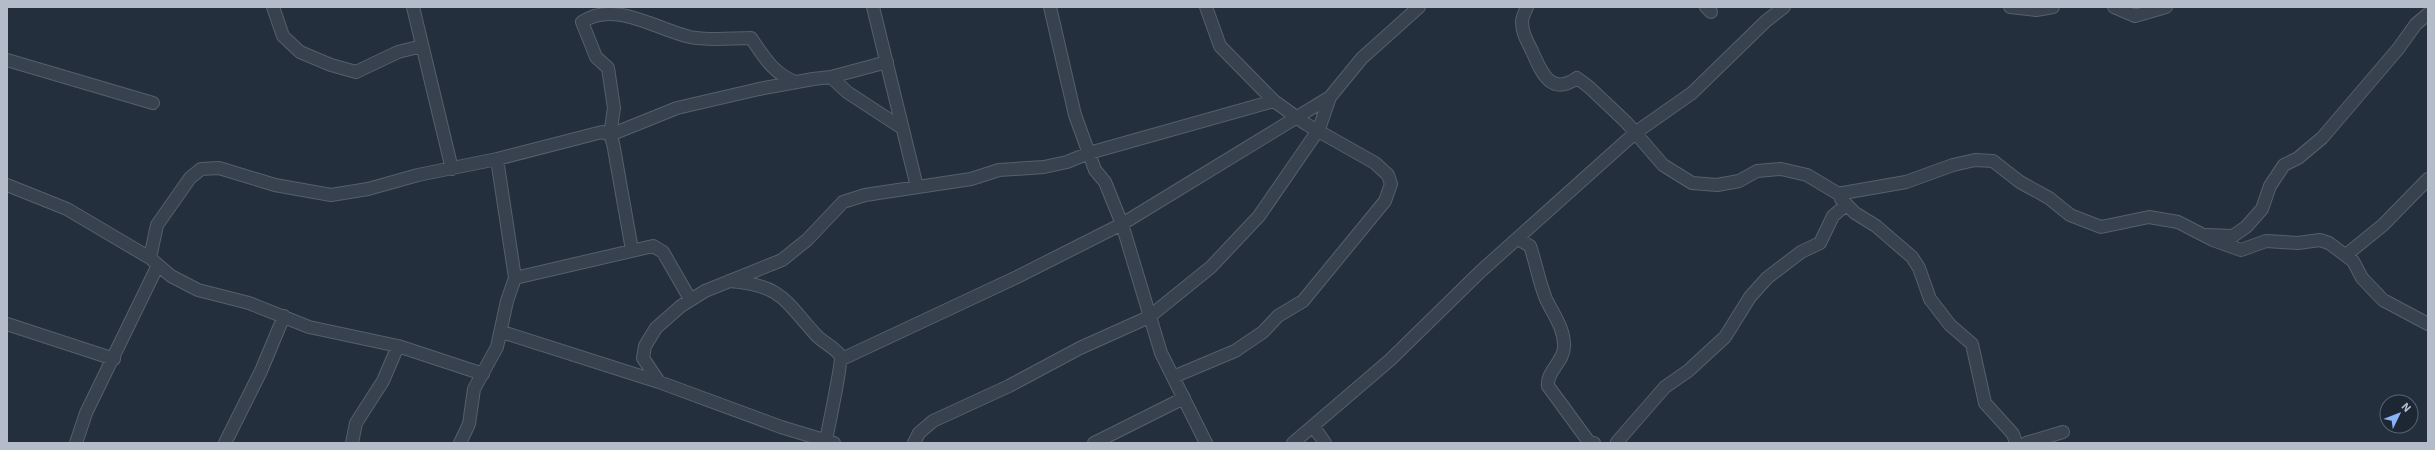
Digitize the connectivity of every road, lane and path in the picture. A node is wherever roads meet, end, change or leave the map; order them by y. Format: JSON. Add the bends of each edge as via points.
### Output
{"nodes":[{"id":1,"x":273,"y":7,"type":"edge"},
{"id":2,"x":413,"y":7,"type":"edge"},
{"id":3,"x":873,"y":7,"type":"edge"},
{"id":4,"x":1050,"y":7,"type":"edge"},
{"id":5,"x":1206,"y":7,"type":"edge"},
{"id":6,"x":1419,"y":7,"type":"edge"},
{"id":7,"x":1527,"y":7,"type":"edge"},
{"id":8,"x":1784,"y":7,"type":"edge"},
{"id":9,"x":2010,"y":7,"type":"edge"},
{"id":10,"x":2052,"y":7,"type":"edge"},
{"id":11,"x":2114,"y":7,"type":"edge"},
{"id":12,"x":2163,"y":8,"type":"edge"},
{"id":13,"x":2428,"y":14,"type":"edge"},
{"id":14,"x":422,"y":46,"type":"junction"},
{"id":15,"x":7,"y":60,"type":"edge"},
{"id":16,"x":886,"y":62,"type":"junction"},
{"id":17,"x":832,"y":78,"type":"junction"},
{"id":18,"x":795,"y":82,"type":"junction"},
{"id":19,"x":1330,"y":97,"type":"junction"},
{"id":20,"x":1274,"y":101,"type":"junction"},
{"id":21,"x":153,"y":103,"type":"dead end"},
{"id":22,"x":1299,"y":118,"type":"junction"},
{"id":23,"x":902,"y":128,"type":"junction"},
{"id":24,"x":1318,"y":129,"type":"junction"},
{"id":25,"x":1635,"y":134,"type":"junction"},
{"id":26,"x":610,"y":135,"type":"junction"},
{"id":27,"x":1089,"y":153,"type":"junction"},
{"id":28,"x":497,"y":159,"type":"junction"},
{"id":29,"x":452,"y":169,"type":"junction"},
{"id":30,"x":2428,"y":179,"type":"edge"},
{"id":31,"x":7,"y":185,"type":"edge"},
{"id":32,"x":917,"y":187,"type":"junction"},
{"id":33,"x":1837,"y":193,"type":"junction"},
{"id":34,"x":1846,"y":205,"type":"junction"},
{"id":35,"x":1122,"y":224,"type":"junction"},
{"id":36,"x":2204,"y":235,"type":"junction"},
{"id":37,"x":1518,"y":239,"type":"junction"},
{"id":38,"x":632,"y":250,"type":"junction"},
{"id":39,"x":2346,"y":255,"type":"junction"},
{"id":40,"x":154,"y":262,"type":"junction"},
{"id":41,"x":515,"y":278,"type":"junction"},
{"id":42,"x":728,"y":281,"type":"junction"},
{"id":43,"x":690,"y":299,"type":"junction"},
{"id":44,"x":284,"y":316,"type":"junction"},
{"id":45,"x":1149,"y":317,"type":"junction"},
{"id":46,"x":7,"y":324,"type":"edge"},
{"id":47,"x":2428,"y":324,"type":"edge"},
{"id":48,"x":502,"y":332,"type":"junction"},
{"id":49,"x":398,"y":346,"type":"junction"},
{"id":50,"x":114,"y":359,"type":"junction"},
{"id":51,"x":842,"y":359,"type":"junction"},
{"id":52,"x":483,"y":374,"type":"junction"},
{"id":53,"x":1172,"y":377,"type":"junction"},
{"id":54,"x":660,"y":382,"type":"junction"},
{"id":55,"x":1184,"y":398,"type":"junction"},
{"id":56,"x":1313,"y":426,"type":"junction"},
{"id":57,"x":2063,"y":432,"type":"dead end"},
{"id":58,"x":830,"y":442,"type":"edge"},
{"id":59,"x":76,"y":443,"type":"edge"},
{"id":60,"x":225,"y":443,"type":"edge"},
{"id":61,"x":352,"y":443,"type":"edge"},
{"id":62,"x":460,"y":443,"type":"edge"},
{"id":63,"x":914,"y":443,"type":"edge"},
{"id":64,"x":1094,"y":443,"type":"edge"},
{"id":65,"x":1206,"y":443,"type":"edge"},
{"id":66,"x":1293,"y":443,"type":"edge"},
{"id":67,"x":1325,"y":443,"type":"edge"},
{"id":68,"x":1591,"y":443,"type":"edge"},
{"id":69,"x":1614,"y":443,"type":"edge"},
{"id":70,"x":2016,"y":443,"type":"edge"},
{"id":71,"x":2026,"y":443,"type":"edge"}],
"edges":[{"from":1,"to":14,"type":"street","via":[[283,36],[300,52],[356,72],[398,52]]},
{"from":2,"to":14,"type":"street"},
{"from":3,"to":16,"type":"street"},
{"from":4,"to":27,"type":"street","via":[[1075,115]]},
{"from":5,"to":20,"type":"street","via":[[1220,46]]},
{"from":6,"to":19,"type":"street","via":[[1362,58]]},
{"from":7,"to":25,"type":"street","via":[[1522,20],[1524,34],[1542,74],[1554,84],[1568,84],[1577,78],[1614,110]]},
{"from":8,"to":25,"type":"street","via":[[1766,21],[1692,93]]},
{"from":9,"to":10,"type":"street","via":[[2036,10]]},
{"from":11,"to":12,"type":"street","via":[[2135,16]]},
{"from":13,"to":36,"type":"street","via":[[2416,24],[2398,49],[2322,138],[2298,158],[2284,165],[2270,186],[2262,209],[2246,227],[2233,236]]},
{"from":14,"to":29,"type":"street"},
{"from":15,"to":21,"type":"street"},
{"from":16,"to":17,"type":"street"},
{"from":16,"to":23,"type":"street"},
{"from":17,"to":18,"type":"street"},
{"from":17,"to":23,"type":"street","via":[[847,92]]},
{"from":18,"to":26,"type":"street","via":[[677,108]]},
{"from":18,"to":26,"type":"street","via":[[781,76],[767,63],[751,38],[690,37],[628,10],[591,12],[582,22],[596,57],[608,68],[614,108]]},
{"from":19,"to":22,"type":"street"},
{"from":19,"to":24,"type":"street"},
{"from":20,"to":22,"type":"street"},
{"from":20,"to":27,"type":"street"},
{"from":22,"to":24,"type":"street"},
{"from":22,"to":35,"type":"street"},
{"from":23,"to":32,"type":"street"},
{"from":24,"to":45,"type":"street","via":[[1260,216],[1212,267]]},
{"from":24,"to":53,"type":"street","via":[[1375,163],[1388,175],[1391,184],[1385,200],[1303,301],[1278,316],[1263,332],[1235,351]]},
{"from":25,"to":33,"type":"street","via":[[1662,164],[1692,183],[1717,185],[1739,180],[1757,171],[1781,169],[1808,175]]},
{"from":25,"to":37,"type":"street"},
{"from":26,"to":28,"type":"street","via":[[602,132]]},
{"from":26,"to":38,"type":"street"},
{"from":27,"to":32,"type":"street","via":[[1067,162],[1044,167],[999,170],[971,179]]},
{"from":27,"to":35,"type":"street","via":[[1095,170],[1105,182]]},
{"from":28,"to":29,"type":"street"},
{"from":28,"to":41,"type":"street"},
{"from":29,"to":40,"type":"street","via":[[332,195],[275,185],[220,168],[201,169],[190,178],[157,225]]},
{"from":30,"to":39,"type":"street","via":[[2383,225]]},
{"from":31,"to":40,"type":"street","via":[[66,209]]},
{"from":32,"to":42,"type":"street","via":[[865,195],[843,202],[807,240],[782,260]]},
{"from":33,"to":34,"type":"street"},
{"from":33,"to":36,"type":"street","via":[[1906,182],[1975,160],[1993,161],[2024,185],[2043,194],[2070,215],[2084,222],[2101,227],[2140,218],[2163,218],[2178,222]]},
{"from":34,"to":69,"type":"street","via":[[1833,216],[1820,242],[1801,252],[1767,278],[1750,296],[1725,337],[1699,362],[1665,387]]},
{"from":34,"to":70,"type":"street","via":[[1876,226],[1912,257],[1919,268],[1930,299],[1950,325],[1972,344],[1986,403],[2013,434]]},
{"from":35,"to":45,"type":"street"},
{"from":35,"to":51,"type":"street","via":[[1017,277]]},
{"from":36,"to":39,"type":"street","via":[[2241,250],[2266,241],[2298,243],[2320,240]]},
{"from":37,"to":56,"type":"street","via":[[1481,271],[1390,360]]},
{"from":37,"to":68,"type":"street","via":[[1530,246],[1547,300],[1562,333],[1564,350],[1549,377],[1548,386]]},
{"from":38,"to":41,"type":"street"},
{"from":38,"to":43,"type":"street","via":[[653,246],[663,252]]},
{"from":39,"to":47,"type":"street","via":[[2371,289],[2383,300]]},
{"from":40,"to":44,"type":"street","via":[[171,276],[198,290],[249,303]]},
{"from":40,"to":50,"type":"street"},
{"from":41,"to":48,"type":"street","via":[[507,301]]},
{"from":42,"to":43,"type":"street"},
{"from":42,"to":51,"type":"street","via":[[755,284],[776,292],[786,299],[818,338],[838,352]]},
{"from":43,"to":54,"type":"street","via":[[656,328],[645,346],[643,358]]},
{"from":44,"to":49,"type":"street","via":[[309,327]]},
{"from":44,"to":60,"type":"street","via":[[261,371]]},
{"from":45,"to":53,"type":"street"},
{"from":45,"to":63,"type":"street","via":[[1080,348],[1010,386],[933,422],[919,433]]},
{"from":46,"to":50,"type":"street"},
{"from":48,"to":52,"type":"street","via":[[493,358]]},
{"from":48,"to":54,"type":"street"},
{"from":49,"to":52,"type":"street"},
{"from":49,"to":61,"type":"street","via":[[383,381],[356,423]]},
{"from":50,"to":59,"type":"street","via":[[86,413]]},
{"from":51,"to":58,"type":"street","via":[[836,379]]},
{"from":52,"to":62,"type":"street","via":[[474,389],[469,424]]},
{"from":53,"to":55,"type":"street"},
{"from":54,"to":58,"type":"street","via":[[781,427]]},
{"from":55,"to":64,"type":"street"},
{"from":55,"to":65,"type":"street"},
{"from":56,"to":66,"type":"street"},
{"from":56,"to":67,"type":"street"},
{"from":57,"to":71,"type":"street"}]}
